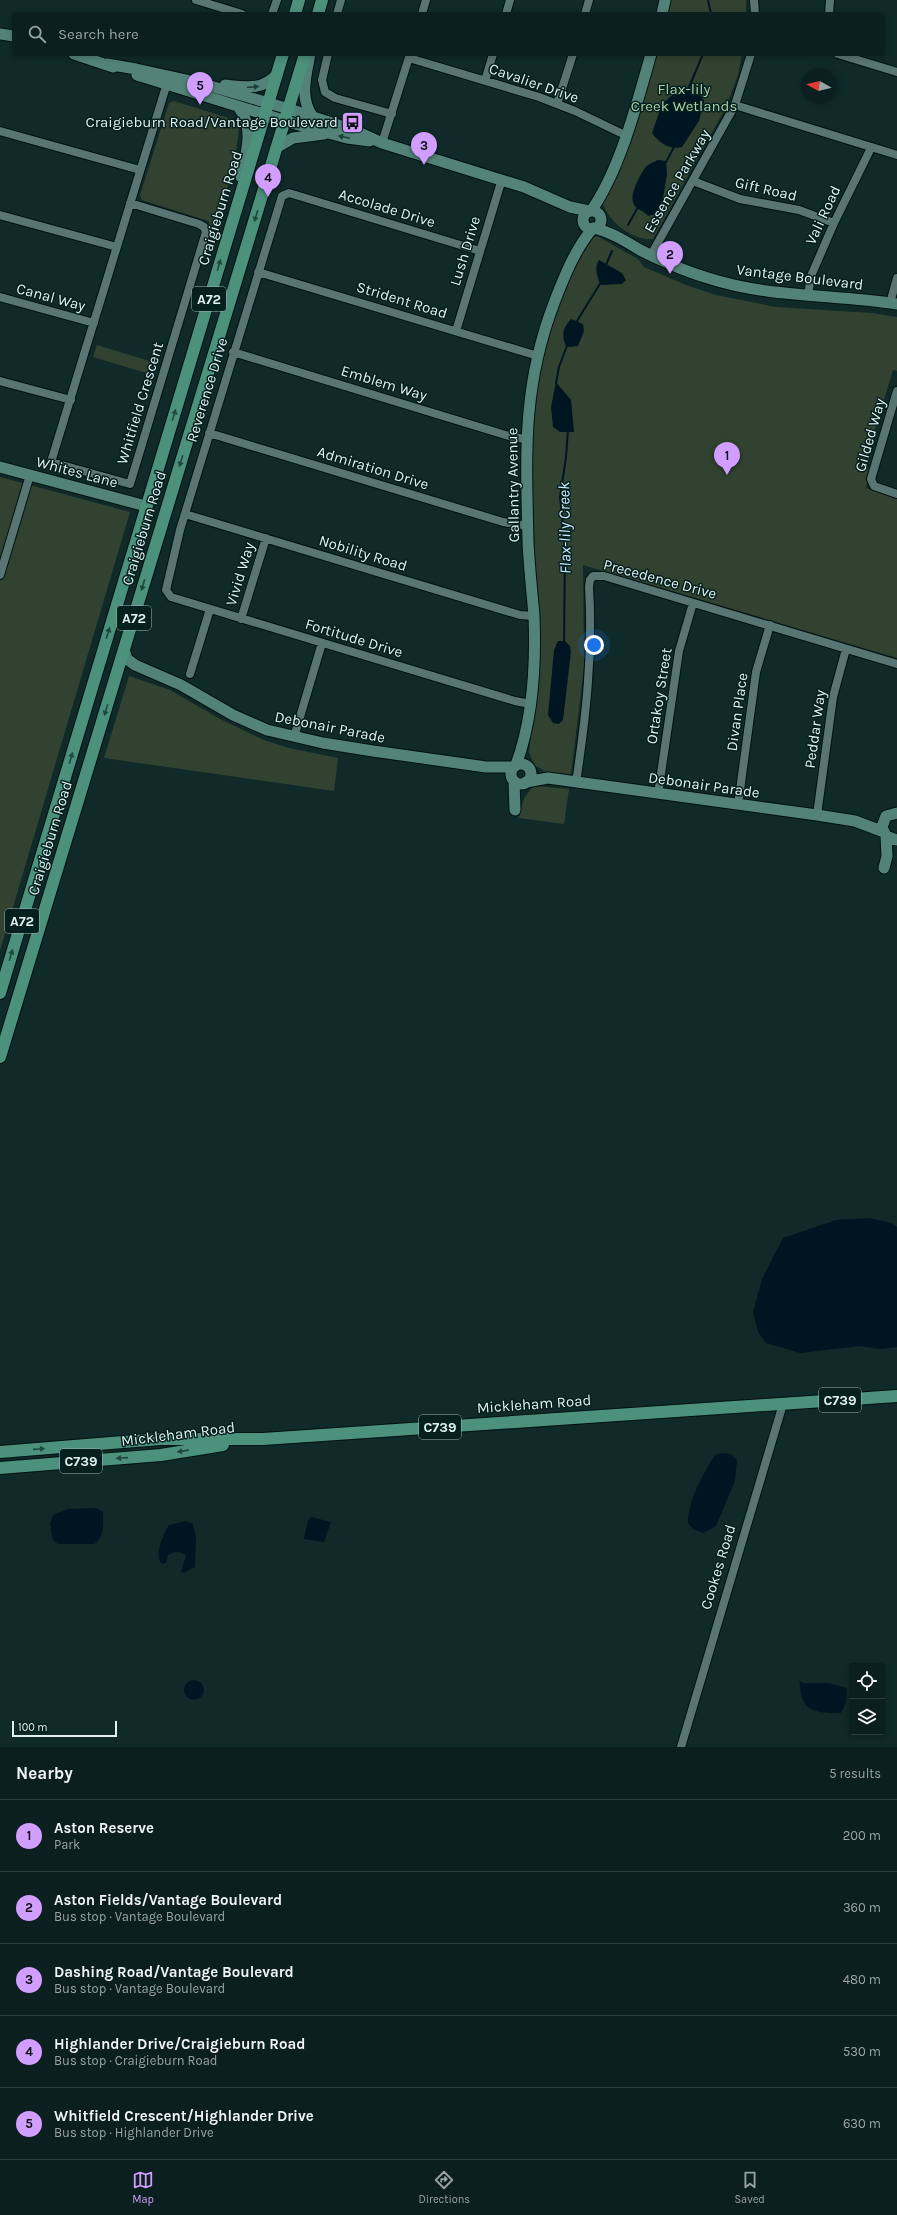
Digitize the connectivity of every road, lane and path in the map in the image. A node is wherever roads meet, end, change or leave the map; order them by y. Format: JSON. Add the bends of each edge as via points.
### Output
{"nodes":[{"id":1,"x":196,"y":0,"type":"edge"},
{"id":2,"x":277,"y":0,"type":"edge"},
{"id":3,"x":299,"y":0,"type":"edge"},
{"id":4,"x":322,"y":0,"type":"edge"},
{"id":5,"x":341,"y":0,"type":"edge"},
{"id":6,"x":426,"y":0,"type":"edge"},
{"id":7,"x":510,"y":0,"type":"edge"},
{"id":8,"x":589,"y":0,"type":"edge"},
{"id":9,"x":665,"y":0,"type":"edge"},
{"id":10,"x":754,"y":0,"type":"edge"},
{"id":11,"x":830,"y":0,"type":"edge"},
{"id":12,"x":235,"y":12,"type":"edge"},
{"id":13,"x":273,"y":12,"type":"edge"},
{"id":14,"x":296,"y":12,"type":"edge"},
{"id":15,"x":319,"y":12,"type":"edge"},
{"id":16,"x":338,"y":12,"type":"edge"},
{"id":17,"x":423,"y":12,"type":"edge"},
{"id":18,"x":507,"y":12,"type":"edge"},
{"id":19,"x":586,"y":12,"type":"edge"},
{"id":20,"x":662,"y":12,"type":"edge"},
{"id":21,"x":755,"y":12,"type":"edge"},
{"id":22,"x":829,"y":12,"type":"edge"},
{"id":23,"x":81,"y":56,"type":"edge"},
{"id":24,"x":282,"y":56,"type":"edge"},
{"id":25,"x":304,"y":56,"type":"edge"},
{"id":26,"x":310,"y":56,"type":"edge"},
{"id":27,"x":328,"y":56,"type":"edge"},
{"id":28,"x":409,"y":56,"type":"edge"},
{"id":29,"x":492,"y":56,"type":"edge"},
{"id":30,"x":572,"y":56,"type":"edge"},
{"id":31,"x":650,"y":56,"type":"edge"},
{"id":32,"x":751,"y":56,"type":"edge"},
{"id":33,"x":845,"y":56,"type":"edge"},
{"id":34,"x":897,"y":72,"type":"edge"},
{"id":35,"x":277,"y":74,"type":"junction"},
{"id":36,"x":168,"y":80,"type":"junction"},
{"id":37,"x":485,"y":81,"type":"junction"},
{"id":38,"x":200,"y":83,"type":"junction"},
{"id":39,"x":268,"y":103,"type":"junction"},
{"id":40,"x":557,"y":104,"type":"junction"},
{"id":41,"x":735,"y":105,"type":"junction"},
{"id":42,"x":239,"y":108,"type":"junction"},
{"id":43,"x":289,"y":109,"type":"junction"},
{"id":44,"x":392,"y":114,"type":"junction"},
{"id":45,"x":265,"y":116,"type":"junction"},
{"id":46,"x":313,"y":117,"type":"junction"},
{"id":47,"x":285,"y":122,"type":"junction"},
{"id":48,"x":0,"y":132,"type":"edge"},
{"id":49,"x":328,"y":134,"type":"junction"},
{"id":50,"x":625,"y":135,"type":"junction"},
{"id":51,"x":382,"y":143,"type":"junction"},
{"id":52,"x":276,"y":148,"type":"junction"},
{"id":53,"x":870,"y":148,"type":"junction"},
{"id":54,"x":897,"y":155,"type":"edge"},
{"id":55,"x":140,"y":170,"type":"junction"},
{"id":56,"x":502,"y":179,"type":"junction"},
{"id":57,"x":693,"y":181,"type":"junction"},
{"id":58,"x":286,"y":193,"type":"joint"},
{"id":59,"x":130,"y":203,"type":"junction"},
{"id":60,"x":235,"y":213,"type":"junction"},
{"id":61,"x":0,"y":215,"type":"edge"},
{"id":62,"x":592,"y":220,"type":"junction"},
{"id":63,"x":834,"y":223,"type":"junction"},
{"id":64,"x":117,"y":247,"type":"junction"},
{"id":65,"x":480,"y":251,"type":"junction"},
{"id":66,"x":651,"y":255,"type":"junction"},
{"id":67,"x":258,"y":272,"type":"junction"},
{"id":68,"x":897,"y":278,"type":"edge"},
{"id":69,"x":808,"y":296,"type":"junction"},
{"id":70,"x":0,"y":297,"type":"edge"},
{"id":71,"x":894,"y":304,"type":"edge"},
{"id":72,"x":94,"y":323,"type":"junction"},
{"id":73,"x":456,"y":331,"type":"junction"},
{"id":74,"x":233,"y":352,"type":"junction"},
{"id":75,"x":538,"y":356,"type":"junction"},
{"id":76,"x":0,"y":380,"type":"edge"},
{"id":77,"x":897,"y":391,"type":"edge"},
{"id":78,"x":71,"y":400,"type":"junction"},
{"id":79,"x":209,"y":433,"type":"junction"},
{"id":80,"x":526,"y":439,"type":"junction"},
{"id":81,"x":0,"y":467,"type":"edge"},
{"id":82,"x":30,"y":475,"type":"junction"},
{"id":83,"x":897,"y":494,"type":"edge"},
{"id":84,"x":146,"y":506,"type":"junction"},
{"id":85,"x":185,"y":514,"type":"junction"},
{"id":86,"x":528,"y":526,"type":"junction"},
{"id":87,"x":266,"y":538,"type":"junction"},
{"id":88,"x":0,"y":575,"type":"edge"},
{"id":89,"x":171,"y":597,"type":"joint"},
{"id":90,"x":693,"y":603,"type":"junction"},
{"id":91,"x":210,"y":609,"type":"junction"},
{"id":92,"x":534,"y":616,"type":"junction"},
{"id":93,"x":241,"y":618,"type":"junction"},
{"id":94,"x":770,"y":626,"type":"junction"},
{"id":95,"x":322,"y":643,"type":"junction"},
{"id":96,"x":124,"y":649,"type":"junction"},
{"id":97,"x":846,"y":649,"type":"junction"},
{"id":98,"x":897,"y":664,"type":"edge"},
{"id":99,"x":135,"y":666,"type":"junction"},
{"id":100,"x":117,"y":672,"type":"junction"},
{"id":101,"x":190,"y":674,"type":"dead end"},
{"id":102,"x":530,"y":704,"type":"junction"},
{"id":103,"x":294,"y":737,"type":"junction"},
{"id":104,"x":525,"y":738,"type":"junction"},
{"id":105,"x":515,"y":766,"type":"junction"},
{"id":106,"x":486,"y":767,"type":"junction"},
{"id":107,"x":529,"y":768,"type":"junction"},
{"id":108,"x":548,"y":778,"type":"junction"},
{"id":109,"x":519,"y":781,"type":"junction"},
{"id":110,"x":576,"y":783,"type":"junction"},
{"id":111,"x":658,"y":794,"type":"junction"},
{"id":112,"x":738,"y":804,"type":"junction"},
{"id":113,"x":893,"y":812,"type":"edge"},
{"id":114,"x":514,"y":813,"type":"dead end"},
{"id":115,"x":817,"y":815,"type":"junction"},
{"id":116,"x":855,"y":821,"type":"junction"},
{"id":117,"x":889,"y":836,"type":"edge"},
{"id":118,"x":897,"y":846,"type":"edge"},
{"id":119,"x":0,"y":993,"type":"edge"},
{"id":120,"x":0,"y":1057,"type":"edge"},
{"id":121,"x":897,"y":1393,"type":"edge"},
{"id":122,"x":897,"y":1397,"type":"edge"},
{"id":123,"x":783,"y":1404,"type":"junction"},
{"id":124,"x":263,"y":1439,"type":"junction"},
{"id":125,"x":0,"y":1452,"type":"edge"},
{"id":126,"x":0,"y":1468,"type":"edge"},
{"id":127,"x":681,"y":1747,"type":"edge"}],
"edges":[{"from":1,"to":12,"type":"street"},
{"from":2,"to":13,"type":"street"},
{"from":3,"to":14,"type":"main road"},
{"from":4,"to":15,"type":"main road"},
{"from":5,"to":16,"type":"street"},
{"from":6,"to":17,"type":"street"},
{"from":7,"to":18,"type":"street"},
{"from":8,"to":19,"type":"street"},
{"from":9,"to":20,"type":"street"},
{"from":10,"to":21,"type":"street"},
{"from":11,"to":22,"type":"street"},
{"from":23,"to":36,"type":"street"},
{"from":24,"to":35,"type":"main road","name":"Craigieburn Road","number":"A72"},
{"from":25,"to":43,"type":"main road","name":"Craigieburn Road","number":"A72"},
{"from":26,"to":46,"type":"street","via":[[305,102]]},
{"from":27,"to":44,"type":"street","via":[[322,80],[325,92],[335,98]]},
{"from":28,"to":37,"type":"street","name":"Cavalier Drive"},
{"from":28,"to":44,"type":"street"},
{"from":29,"to":37,"type":"street"},
{"from":30,"to":40,"type":"street"},
{"from":31,"to":50,"type":"street"},
{"from":32,"to":41,"type":"street","name":"Essence Parkway"},
{"from":33,"to":34,"type":"street"},
{"from":38,"to":35,"type":"street","one_way":true,"via":[[255,87],[271,81]]},
{"from":35,"to":39,"type":"main road","name":"Craigieburn Road","number":"A72"},
{"from":36,"to":38,"type":"street"},
{"from":36,"to":42,"type":"street","name":"Vantage Boulevard"},
{"from":36,"to":55,"type":"street","name":"Whitfield Crescent"},
{"from":37,"to":40,"type":"street","name":"Cavalier Drive"},
{"from":38,"to":39,"type":"street","name":"Vantage Boulevard"},
{"from":39,"to":43,"type":"street","name":"Vantage Boulevard"},
{"from":39,"to":45,"type":"main road","name":"Craigieburn Road","number":"A72"},
{"from":40,"to":50,"type":"street","name":"Cavalier Drive"},
{"from":41,"to":53,"type":"street"},
{"from":41,"to":57,"type":"street","name":"Essence Parkway"},
{"from":42,"to":45,"type":"street","name":"Vantage Boulevard"},
{"from":42,"to":60,"type":"street","via":[[246,118],[248,132]]},
{"from":43,"to":46,"type":"street","name":"Vantage Boulevard"},
{"from":43,"to":47,"type":"main road","name":"Craigieburn Road","number":"A72"},
{"from":44,"to":51,"type":"street"},
{"from":45,"to":47,"type":"street","name":"Vantage Boulevard"},
{"from":45,"to":60,"type":"main road","name":"Craigieburn Road","number":"A72"},
{"from":46,"to":51,"type":"street","name":"Vantage Boulevard","via":[[356,131]]},
{"from":47,"to":49,"type":"street","name":"Vantage Boulevard"},
{"from":47,"to":52,"type":"main road","name":"Craigieburn Road","number":"A72"},
{"from":48,"to":55,"type":"street"},
{"from":51,"to":49,"type":"street","name":"Vantage Boulevard","one_way":true},
{"from":49,"to":52,"type":"street","via":[[293,138]]},
{"from":50,"to":62,"type":"street"},
{"from":51,"to":56,"type":"street","name":"Vantage Boulevard"},
{"from":52,"to":96,"type":"main road","name":"Craigieburn Road","number":"A72","one_way":true},
{"from":53,"to":54,"type":"street"},
{"from":53,"to":63,"type":"street","name":"Vali Road"},
{"from":55,"to":59,"type":"street","name":"Whitfield Crescent"},
{"from":56,"to":62,"type":"street","name":"Vantage Boulevard","via":[[540,193]]},
{"from":56,"to":65,"type":"street","name":"Lush Drive"},
{"from":57,"to":63,"type":"street","name":"Gift Road","via":[[740,199],[799,210]]},
{"from":57,"to":66,"type":"street","name":"Essence Parkway"},
{"from":58,"to":65,"type":"street","name":"Accolade Drive"},
{"from":58,"to":67,"type":"street","name":"Reverence Drive","via":[[280,200]]},
{"from":59,"to":64,"type":"street","name":"Whitfield Crescent"},
{"from":59,"to":78,"type":"street","name":"Whitfield Crescent","via":[[199,224],[206,232],[130,484],[51,462]]},
{"from":84,"to":60,"type":"main road","name":"Craigieburn Road","number":"A72","one_way":true},
{"from":61,"to":64,"type":"street"},
{"from":62,"to":66,"type":"street","name":"Vantage Boulevard"},
{"from":62,"to":75,"type":"street","name":"Gallantry Avenue","via":[[557,296]]},
{"from":63,"to":69,"type":"street","name":"Vali Road","via":[[811,276]]},
{"from":64,"to":72,"type":"street","name":"Whitfield Crescent"},
{"from":65,"to":73,"type":"street","name":"Lush Drive"},
{"from":66,"to":69,"type":"street","name":"Vantage Boulevard","via":[[689,272],[728,284]]},
{"from":67,"to":73,"type":"street","name":"Strident Road"},
{"from":67,"to":74,"type":"street","name":"Reverence Drive"},
{"from":68,"to":71,"type":"street"},
{"from":69,"to":71,"type":"street","name":"Vantage Boulevard"},
{"from":70,"to":72,"type":"street","name":"Canal Way"},
{"from":72,"to":78,"type":"street","name":"Whitfield Crescent"},
{"from":73,"to":75,"type":"street","name":"Strident Road"},
{"from":74,"to":79,"type":"street","name":"Reverence Drive"},
{"from":74,"to":80,"type":"street","name":"Emblem Way","via":[[512,437]]},
{"from":75,"to":80,"type":"street","name":"Gallantry Avenue","via":[[530,396]]},
{"from":76,"to":78,"type":"street"},
{"from":77,"to":83,"type":"street","name":"Gilded Way","via":[[871,479],[874,486]]},
{"from":79,"to":85,"type":"street","name":"Reverence Drive"},
{"from":79,"to":86,"type":"street","name":"Admiration Drive","via":[[503,522]]},
{"from":80,"to":86,"type":"street","name":"Gallantry Avenue"},
{"from":81,"to":82,"type":"street","name":"Whites Lane"},
{"from":82,"to":84,"type":"street","name":"Whites Lane"},
{"from":82,"to":88,"type":"street"},
{"from":119,"to":84,"type":"main road","name":"Craigieburn Road","number":"A72","one_way":true},
{"from":85,"to":87,"type":"street","name":"Nobility Road"},
{"from":85,"to":89,"type":"street","name":"Reverence Drive","via":[[166,588],[166,593]]},
{"from":86,"to":92,"type":"street","name":"Gallantry Avenue"},
{"from":87,"to":92,"type":"street","name":"Nobility Road","via":[[520,615]]},
{"from":87,"to":93,"type":"street","name":"Vivid Way"},
{"from":89,"to":91,"type":"street","name":"Fortitude Drive"},
{"from":90,"to":94,"type":"street","name":"Precedence Drive"},
{"from":90,"to":110,"type":"street","name":"Precedence Drive","via":[[604,576],[596,575],[590,578],[590,682]]},
{"from":90,"to":111,"type":"street","name":"Ortakoy Street","via":[[679,651]]},
{"from":91,"to":93,"type":"street","name":"Fortitude Drive"},
{"from":91,"to":101,"type":"street"},
{"from":92,"to":102,"type":"street","name":"Gallantry Avenue"},
{"from":93,"to":95,"type":"street","name":"Fortitude Drive"},
{"from":94,"to":97,"type":"street","name":"Precedence Drive"},
{"from":94,"to":112,"type":"street","name":"Divan Place","via":[[756,672]]},
{"from":95,"to":102,"type":"street","name":"Fortitude Drive","via":[[508,700]]},
{"from":95,"to":103,"type":"street"},
{"from":96,"to":99,"type":"street","via":[[127,659]]},
{"from":96,"to":100,"type":"main road","name":"Craigieburn Road","number":"A72"},
{"from":97,"to":98,"type":"street","name":"Precedence Drive"},
{"from":97,"to":115,"type":"street","name":"Peddar Way","via":[[833,697]]},
{"from":99,"to":100,"type":"street","via":[[123,667]]},
{"from":99,"to":103,"type":"street","name":"Debonair Parade","via":[[181,685],[247,722]]},
{"from":100,"to":120,"type":"main road","name":"Craigieburn Road","number":"A72","one_way":true},
{"from":102,"to":104,"type":"street","name":"Gallantry Avenue"},
{"from":103,"to":106,"type":"street","name":"Debonair Parade"},
{"from":104,"to":105,"type":"street","name":"Gallantry Avenue"},
{"from":104,"to":107,"type":"street","name":"Gallantry Avenue"},
{"from":105,"to":106,"type":"street","name":"Debonair Parade"},
{"from":105,"to":107,"type":"street","via":[[522,764]]},
{"from":105,"to":109,"type":"street","via":[[511,772]]},
{"from":106,"to":109,"type":"street","name":"Debonair Parade"},
{"from":107,"to":108,"type":"street","name":"Debonair Parade"},
{"from":107,"to":109,"type":"street","via":[[530,778]]},
{"from":108,"to":109,"type":"street","name":"Debonair Parade"},
{"from":108,"to":110,"type":"street","name":"Debonair Parade"},
{"from":109,"to":114,"type":"street"},
{"from":110,"to":111,"type":"street","name":"Debonair Parade"},
{"from":111,"to":112,"type":"street","name":"Debonair Parade"},
{"from":112,"to":115,"type":"street","name":"Debonair Parade"},
{"from":113,"to":116,"type":"street","name":"Debonair Parade"},
{"from":113,"to":117,"type":"street","via":[[882,824]]},
{"from":115,"to":116,"type":"street","name":"Debonair Parade"},
{"from":116,"to":117,"type":"street","name":"Debonair Parade"},
{"from":117,"to":118,"type":"street","via":[[884,868]]},
{"from":121,"to":123,"type":"main road","name":"Mickleham Road","number":"C739"},
{"from":122,"to":123,"type":"main road","name":"Mickleham Road","number":"C739"},
{"from":123,"to":124,"type":"main road","name":"Mickleham Road","number":"C739","via":[[664,1406],[616,1414]]},
{"from":123,"to":127,"type":"street","name":"Cookes Road"},
{"from":125,"to":124,"type":"main road","name":"Mickleham Road","number":"C739","one_way":true,"via":[[160,1439]]},
{"from":124,"to":126,"type":"main road","name":"Mickleham Road","number":"C739","one_way":true,"via":[[161,1454]]}]}
